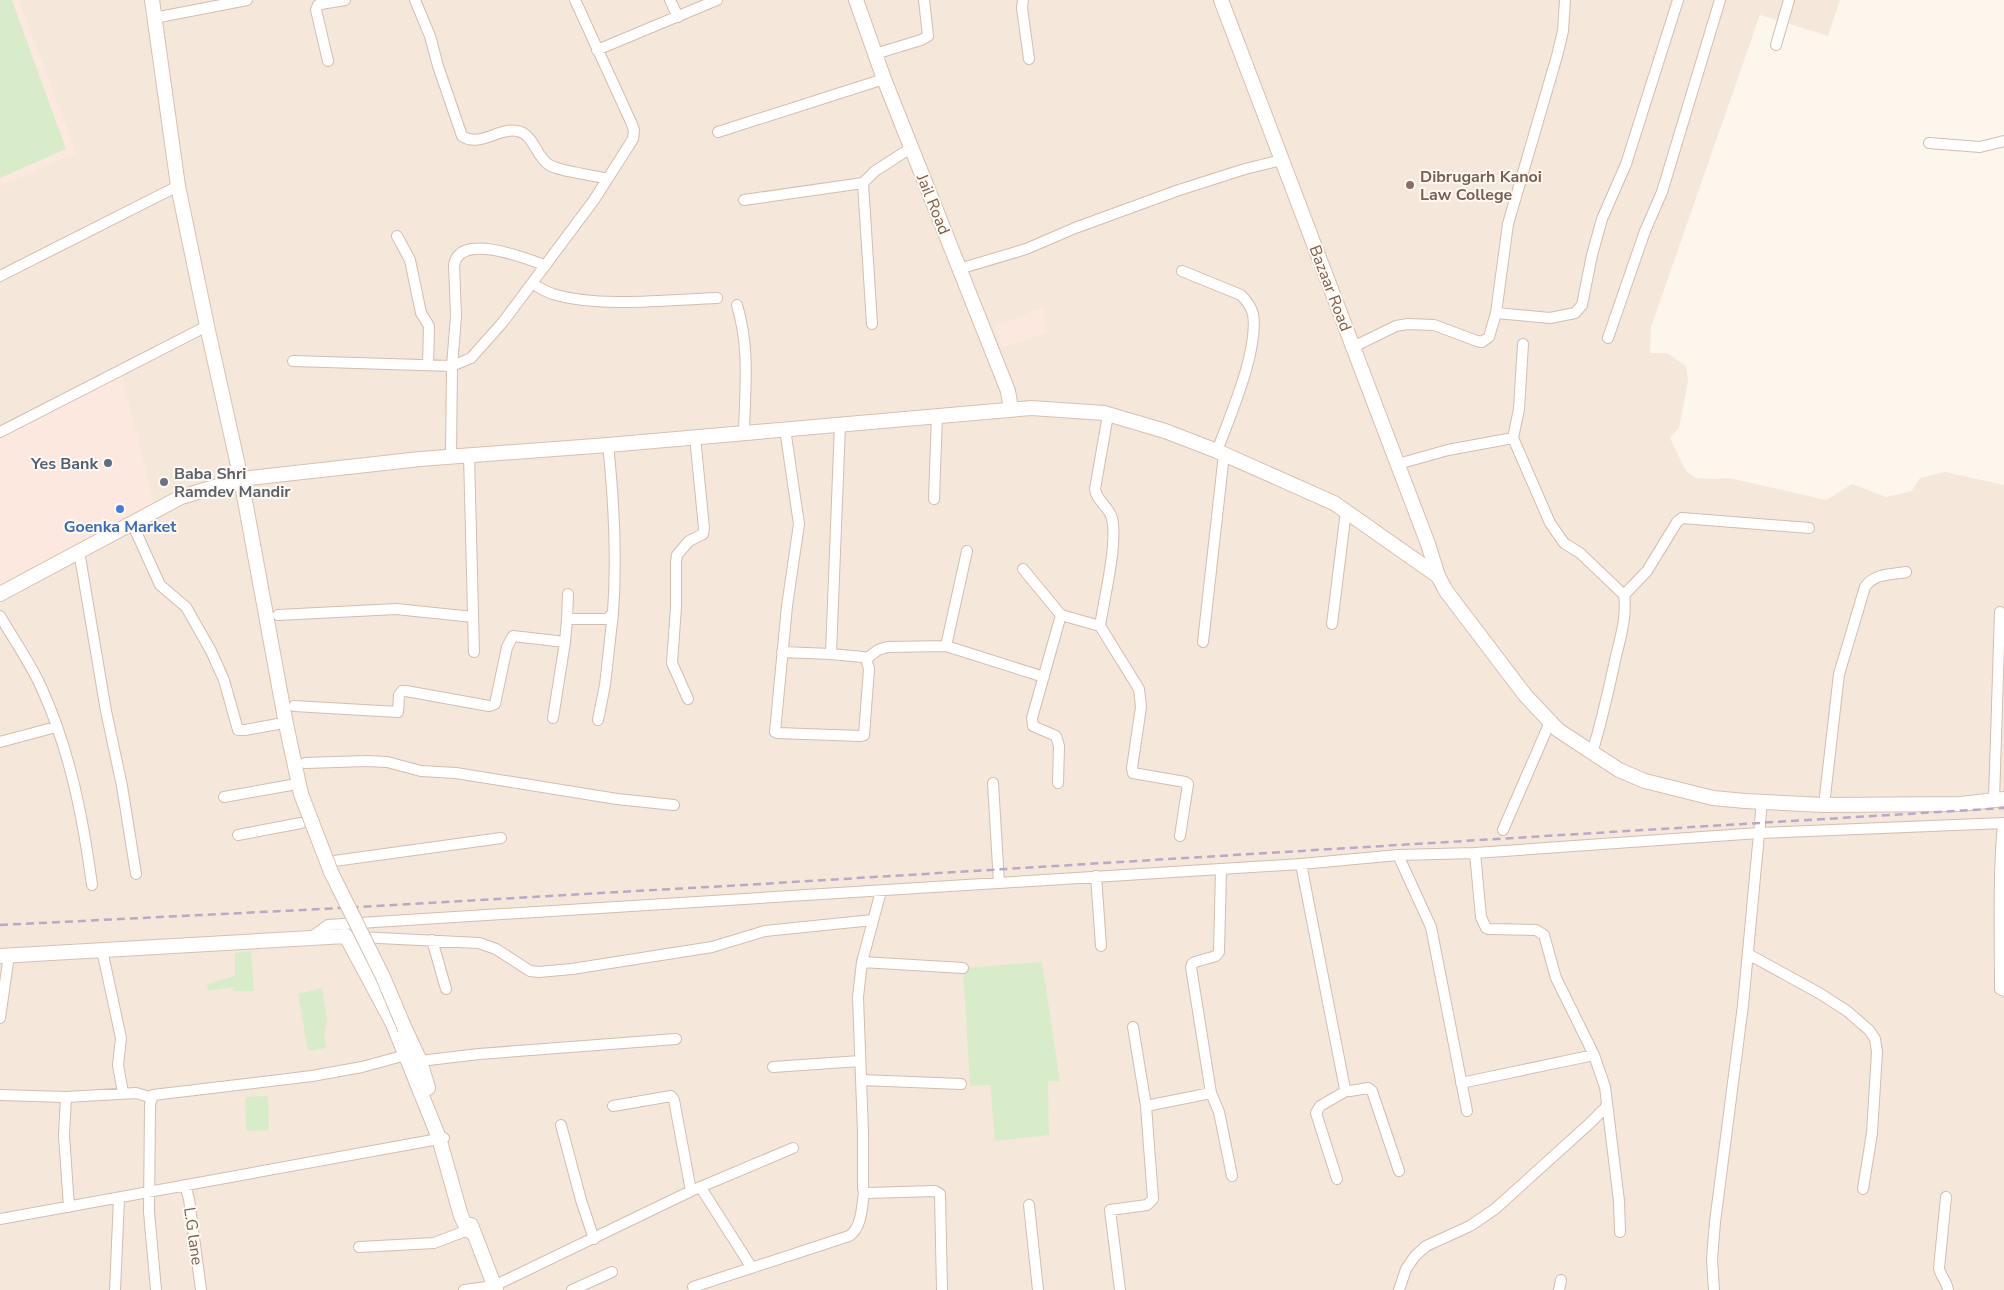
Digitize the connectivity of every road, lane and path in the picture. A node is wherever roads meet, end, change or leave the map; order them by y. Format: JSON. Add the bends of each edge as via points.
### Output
{"nodes":[{"id":1,"x":152,"y":0,"type":"edge"},
{"id":2,"x":247,"y":0,"type":"edge"},
{"id":3,"x":344,"y":0,"type":"edge"},
{"id":4,"x":415,"y":0,"type":"edge"},
{"id":5,"x":575,"y":0,"type":"edge"},
{"id":6,"x":670,"y":0,"type":"edge"},
{"id":7,"x":717,"y":0,"type":"edge"},
{"id":8,"x":856,"y":0,"type":"edge"},
{"id":9,"x":924,"y":0,"type":"edge"},
{"id":10,"x":1022,"y":0,"type":"edge"},
{"id":11,"x":1221,"y":0,"type":"edge"},
{"id":12,"x":1565,"y":0,"type":"edge"},
{"id":13,"x":1678,"y":0,"type":"edge"},
{"id":14,"x":1720,"y":0,"type":"edge"},
{"id":15,"x":1788,"y":0,"type":"edge"},
{"id":16,"x":315,"y":4,"type":"edge"},
{"id":17,"x":678,"y":17,"type":"junction"},
{"id":18,"x":154,"y":18,"type":"junction"},
{"id":19,"x":1776,"y":44,"type":"dead end"},
{"id":20,"x":597,"y":50,"type":"junction"},
{"id":21,"x":875,"y":54,"type":"junction"},
{"id":22,"x":1029,"y":59,"type":"dead end"},
{"id":23,"x":328,"y":61,"type":"dead end"},
{"id":24,"x":884,"y":79,"type":"junction"},
{"id":25,"x":718,"y":132,"type":"dead end"},
{"id":26,"x":907,"y":137,"type":"junction"},
{"id":27,"x":2004,"y":141,"type":"edge"},
{"id":28,"x":1929,"y":143,"type":"dead end"},
{"id":29,"x":1282,"y":160,"type":"junction"},
{"id":30,"x":604,"y":183,"type":"junction"},
{"id":31,"x":863,"y":183,"type":"junction"},
{"id":32,"x":178,"y":186,"type":"junction"},
{"id":33,"x":744,"y":200,"type":"dead end"},
{"id":34,"x":397,"y":236,"type":"dead end"},
{"id":35,"x":544,"y":265,"type":"junction"},
{"id":36,"x":959,"y":269,"type":"junction"},
{"id":37,"x":1182,"y":271,"type":"dead end"},
{"id":38,"x":0,"y":276,"type":"edge"},
{"id":39,"x":532,"y":284,"type":"junction"},
{"id":40,"x":716,"y":298,"type":"dead end"},
{"id":41,"x":737,"y":304,"type":"dead end"},
{"id":42,"x":1496,"y":313,"type":"junction"},
{"id":43,"x":872,"y":324,"type":"dead end"},
{"id":44,"x":207,"y":326,"type":"junction"},
{"id":45,"x":1608,"y":338,"type":"dead end"},
{"id":46,"x":1523,"y":344,"type":"dead end"},
{"id":47,"x":1353,"y":346,"type":"junction"},
{"id":48,"x":292,"y":361,"type":"dead end"},
{"id":49,"x":428,"y":365,"type":"junction"},
{"id":50,"x":452,"y":366,"type":"junction"},
{"id":51,"x":1011,"y":409,"type":"junction"},
{"id":52,"x":937,"y":415,"type":"junction"},
{"id":53,"x":1108,"y":415,"type":"junction"},
{"id":54,"x":840,"y":424,"type":"junction"},
{"id":55,"x":785,"y":429,"type":"junction"},
{"id":56,"x":0,"y":432,"type":"edge"},
{"id":57,"x":744,"y":433,"type":"junction"},
{"id":58,"x":695,"y":437,"type":"junction"},
{"id":59,"x":1513,"y":438,"type":"junction"},
{"id":60,"x":608,"y":445,"type":"junction"},
{"id":61,"x":1221,"y":453,"type":"junction"},
{"id":62,"x":469,"y":455,"type":"junction"},
{"id":63,"x":451,"y":456,"type":"junction"},
{"id":64,"x":1398,"y":464,"type":"junction"},
{"id":65,"x":241,"y":479,"type":"junction"},
{"id":66,"x":934,"y":499,"type":"dead end"},
{"id":67,"x":1346,"y":512,"type":"junction"},
{"id":68,"x":132,"y":523,"type":"junction"},
{"id":69,"x":1809,"y":528,"type":"dead end"},
{"id":70,"x":79,"y":551,"type":"junction"},
{"id":71,"x":967,"y":551,"type":"dead end"},
{"id":72,"x":1023,"y":569,"type":"dead end"},
{"id":73,"x":1906,"y":572,"type":"dead end"},
{"id":74,"x":1438,"y":576,"type":"junction"},
{"id":75,"x":0,"y":594,"type":"edge"},
{"id":76,"x":568,"y":594,"type":"dead end"},
{"id":77,"x":1624,"y":595,"type":"junction"},
{"id":78,"x":2000,"y":612,"type":"dead end"},
{"id":79,"x":613,"y":613,"type":"junction"},
{"id":80,"x":278,"y":615,"type":"dead end"},
{"id":81,"x":1061,"y":615,"type":"junction"},
{"id":82,"x":0,"y":616,"type":"edge"},
{"id":83,"x":473,"y":617,"type":"junction"},
{"id":84,"x":567,"y":619,"type":"junction"},
{"id":85,"x":1332,"y":624,"type":"dead end"},
{"id":86,"x":1100,"y":626,"type":"junction"},
{"id":87,"x":565,"y":642,"type":"junction"},
{"id":88,"x":1203,"y":642,"type":"dead end"},
{"id":89,"x":946,"y":646,"type":"junction"},
{"id":90,"x":474,"y":652,"type":"dead end"},
{"id":91,"x":782,"y":652,"type":"junction"},
{"id":92,"x":831,"y":654,"type":"junction"},
{"id":93,"x":866,"y":660,"type":"junction"},
{"id":94,"x":1044,"y":677,"type":"junction"},
{"id":95,"x":688,"y":700,"type":"dead end"},
{"id":96,"x":294,"y":706,"type":"dead end"},
{"id":97,"x":553,"y":718,"type":"dead end"},
{"id":98,"x":598,"y":720,"type":"dead end"},
{"id":99,"x":1550,"y":722,"type":"junction"},
{"id":100,"x":278,"y":724,"type":"dead end"},
{"id":101,"x":56,"y":727,"type":"junction"},
{"id":102,"x":0,"y":742,"type":"edge"},
{"id":103,"x":1592,"y":753,"type":"junction"},
{"id":104,"x":305,"y":763,"type":"dead end"},
{"id":105,"x":1058,"y":782,"type":"dead end"},
{"id":106,"x":993,"y":784,"type":"dead end"},
{"id":107,"x":296,"y":790,"type":"junction"},
{"id":108,"x":224,"y":797,"type":"dead end"},
{"id":109,"x":1999,"y":800,"type":"edge"},
{"id":110,"x":1762,"y":802,"type":"junction"},
{"id":111,"x":674,"y":805,"type":"dead end"},
{"id":112,"x":1824,"y":805,"type":"junction"},
{"id":113,"x":301,"y":823,"type":"dead end"},
{"id":114,"x":2004,"y":823,"type":"edge"},
{"id":115,"x":1503,"y":830,"type":"dead end"},
{"id":116,"x":1759,"y":833,"type":"junction"},
{"id":117,"x":238,"y":835,"type":"dead end"},
{"id":118,"x":1180,"y":836,"type":"dead end"},
{"id":119,"x":501,"y":838,"type":"dead end"},
{"id":120,"x":1475,"y":853,"type":"junction"},
{"id":121,"x":1398,"y":855,"type":"junction"},
{"id":122,"x":334,"y":861,"type":"dead end"},
{"id":123,"x":1301,"y":864,"type":"junction"},
{"id":124,"x":1221,"y":869,"type":"junction"},
{"id":125,"x":2002,"y":870,"type":"edge"},
{"id":126,"x":136,"y":874,"type":"dead end"},
{"id":127,"x":1096,"y":876,"type":"junction"},
{"id":128,"x":1000,"y":883,"type":"junction"},
{"id":129,"x":92,"y":885,"type":"dead end"},
{"id":130,"x":881,"y":891,"type":"junction"},
{"id":131,"x":873,"y":920,"type":"junction"},
{"id":132,"x":346,"y":936,"type":"junction"},
{"id":133,"x":309,"y":939,"type":"junction"},
{"id":134,"x":432,"y":940,"type":"junction"},
{"id":135,"x":1101,"y":946,"type":"dead end"},
{"id":136,"x":102,"y":950,"type":"junction"},
{"id":137,"x":1748,"y":954,"type":"junction"},
{"id":138,"x":4,"y":956,"type":"edge"},
{"id":139,"x":862,"y":962,"type":"junction"},
{"id":140,"x":963,"y":968,"type":"dead end"},
{"id":141,"x":446,"y":989,"type":"dead end"},
{"id":142,"x":2004,"y":991,"type":"edge"},
{"id":143,"x":0,"y":1018,"type":"edge"},
{"id":144,"x":1133,"y":1027,"type":"dead end"},
{"id":145,"x":676,"y":1039,"type":"dead end"},
{"id":146,"x":1594,"y":1054,"type":"junction"},
{"id":147,"x":406,"y":1055,"type":"junction"},
{"id":148,"x":420,"y":1060,"type":"junction"},
{"id":149,"x":860,"y":1061,"type":"junction"},
{"id":150,"x":773,"y":1067,"type":"dead end"},
{"id":151,"x":861,"y":1080,"type":"junction"},
{"id":152,"x":1461,"y":1083,"type":"junction"},
{"id":153,"x":961,"y":1084,"type":"dead end"},
{"id":154,"x":1346,"y":1091,"type":"junction"},
{"id":155,"x":123,"y":1093,"type":"junction"},
{"id":156,"x":1211,"y":1094,"type":"junction"},
{"id":157,"x":0,"y":1095,"type":"edge"},
{"id":158,"x":66,"y":1097,"type":"junction"},
{"id":159,"x":150,"y":1098,"type":"junction"},
{"id":160,"x":1607,"y":1104,"type":"junction"},
{"id":161,"x":613,"y":1106,"type":"dead end"},
{"id":162,"x":1146,"y":1106,"type":"junction"},
{"id":163,"x":1467,"y":1111,"type":"dead end"},
{"id":164,"x":561,"y":1125,"type":"dead end"},
{"id":165,"x":442,"y":1138,"type":"junction"},
{"id":166,"x":793,"y":1148,"type":"dead end"},
{"id":167,"x":1399,"y":1172,"type":"dead end"},
{"id":168,"x":1232,"y":1176,"type":"dead end"},
{"id":169,"x":1337,"y":1180,"type":"dead end"},
{"id":170,"x":185,"y":1185,"type":"junction"},
{"id":171,"x":701,"y":1188,"type":"junction"},
{"id":172,"x":1863,"y":1189,"type":"dead end"},
{"id":173,"x":149,"y":1191,"type":"junction"},
{"id":174,"x":691,"y":1191,"type":"junction"},
{"id":175,"x":864,"y":1192,"type":"junction"},
{"id":176,"x":1946,"y":1197,"type":"dead end"},
{"id":177,"x":119,"y":1198,"type":"junction"},
{"id":178,"x":1029,"y":1205,"type":"dead end"},
{"id":179,"x":68,"y":1207,"type":"junction"},
{"id":180,"x":0,"y":1219,"type":"edge"},
{"id":181,"x":471,"y":1232,"type":"junction"},
{"id":182,"x":1620,"y":1232,"type":"dead end"},
{"id":183,"x":594,"y":1239,"type":"junction"},
{"id":184,"x":359,"y":1247,"type":"dead end"},
{"id":185,"x":752,"y":1268,"type":"junction"},
{"id":186,"x":612,"y":1272,"type":"dead end"},
{"id":187,"x":693,"y":1287,"type":"dead end"},
{"id":188,"x":201,"y":1288,"type":"edge"},
{"id":189,"x":495,"y":1288,"type":"edge"},
{"id":190,"x":114,"y":1290,"type":"edge"},
{"id":191,"x":156,"y":1290,"type":"edge"},
{"id":192,"x":464,"y":1290,"type":"edge"},
{"id":193,"x":572,"y":1290,"type":"edge"},
{"id":194,"x":942,"y":1290,"type":"edge"},
{"id":195,"x":1038,"y":1290,"type":"edge"},
{"id":196,"x":1120,"y":1290,"type":"edge"},
{"id":197,"x":1399,"y":1290,"type":"edge"},
{"id":198,"x":1714,"y":1290,"type":"edge"},
{"id":199,"x":1948,"y":1290,"type":"edge"}],
"edges":[{"from":1,"to":18,"type":"main road"},
{"from":2,"to":18,"type":"street"},
{"from":3,"to":16,"type":"street"},
{"from":4,"to":30,"type":"street","via":[[462,136],[475,140],[511,130],[522,132],[552,167],[593,174]]},
{"from":5,"to":20,"type":"street"},
{"from":6,"to":17,"type":"street"},
{"from":7,"to":17,"type":"street"},
{"from":8,"to":21,"type":"main road","name":"Jail Road"},
{"from":9,"to":21,"type":"street","via":[[928,36]]},
{"from":10,"to":22,"type":"street"},
{"from":11,"to":29,"type":"main road","name":"Bazaar Road"},
{"from":12,"to":42,"type":"street","via":[[1557,56],[1508,224]]},
{"from":13,"to":42,"type":"street","via":[[1626,164],[1602,219],[1582,305],[1575,313],[1550,318]]},
{"from":14,"to":45,"type":"street","via":[[1664,183]]},
{"from":15,"to":19,"type":"street"},
{"from":16,"to":23,"type":"street"},
{"from":17,"to":20,"type":"street"},
{"from":18,"to":32,"type":"main road"},
{"from":20,"to":30,"type":"street","via":[[634,130],[630,145]]},
{"from":21,"to":24,"type":"main road","name":"Jail Road"},
{"from":24,"to":25,"type":"street"},
{"from":24,"to":26,"type":"main road","name":"Jail Road"},
{"from":26,"to":31,"type":"street"},
{"from":26,"to":36,"type":"main road","name":"Jail Road"},
{"from":27,"to":28,"type":"street","via":[[1980,147]]},
{"from":29,"to":36,"type":"street","via":[[1179,190],[1026,249]]},
{"from":29,"to":47,"type":"main road","name":"Bazaar Road"},
{"from":30,"to":35,"type":"street"},
{"from":31,"to":33,"type":"street"},
{"from":31,"to":43,"type":"street"},
{"from":32,"to":38,"type":"street"},
{"from":32,"to":44,"type":"main road"},
{"from":34,"to":49,"type":"street","via":[[410,260],[421,313],[428,324]]},
{"from":35,"to":39,"type":"street"},
{"from":35,"to":50,"type":"street","via":[[510,253],[476,248],[456,258]]},
{"from":36,"to":51,"type":"main road","name":"Jail Road","via":[[1008,391]]},
{"from":37,"to":61,"type":"street","via":[[1241,295],[1252,313],[1254,330]]},
{"from":39,"to":40,"type":"street","via":[[552,294],[603,301]]},
{"from":39,"to":50,"type":"street","via":[[480,350]]},
{"from":41,"to":57,"type":"street","via":[[746,350]]},
{"from":42,"to":47,"type":"street","via":[[1489,337],[1482,342],[1434,325],[1408,324],[1396,326]]},
{"from":44,"to":56,"type":"street"},
{"from":44,"to":65,"type":"main road"},
{"from":46,"to":59,"type":"street","via":[[1519,409]]},
{"from":47,"to":64,"type":"main road","name":"Bazaar Road"},
{"from":48,"to":49,"type":"street"},
{"from":49,"to":50,"type":"street"},
{"from":50,"to":63,"type":"street"},
{"from":51,"to":52,"type":"main road"},
{"from":51,"to":53,"type":"main road"},
{"from":52,"to":54,"type":"main road"},
{"from":52,"to":66,"type":"street"},
{"from":53,"to":61,"type":"main road","via":[[1165,431]]},
{"from":53,"to":86,"type":"street","via":[[1095,489],[1112,517],[1113,534]]},
{"from":54,"to":55,"type":"main road"},
{"from":54,"to":92,"type":"street"},
{"from":55,"to":57,"type":"main road"},
{"from":55,"to":91,"type":"street","via":[[798,524]]},
{"from":57,"to":58,"type":"main road"},
{"from":58,"to":60,"type":"main road"},
{"from":58,"to":95,"type":"street","via":[[704,528],[703,534],[689,540],[677,555],[672,664]]},
{"from":59,"to":64,"type":"street","via":[[1448,450]]},
{"from":59,"to":77,"type":"street","via":[[1550,523],[1564,544],[1580,554]]},
{"from":60,"to":62,"type":"main road"},
{"from":60,"to":79,"type":"street","via":[[616,572]]},
{"from":61,"to":67,"type":"main road","via":[[1334,503]]},
{"from":61,"to":88,"type":"street"},
{"from":62,"to":63,"type":"main road"},
{"from":62,"to":83,"type":"street"},
{"from":63,"to":65,"type":"main road"},
{"from":64,"to":74,"type":"main road","name":"Bazaar Road"},
{"from":65,"to":68,"type":"main road","via":[[181,497]]},
{"from":65,"to":107,"type":"main road"},
{"from":67,"to":74,"type":"main road"},
{"from":67,"to":85,"type":"street"},
{"from":68,"to":70,"type":"main road"},
{"from":68,"to":100,"type":"street","via":[[160,585],[186,607],[211,651],[224,680],[238,730]]},
{"from":69,"to":77,"type":"street","via":[[1682,518],[1647,571]]},
{"from":70,"to":75,"type":"main road"},
{"from":70,"to":126,"type":"street"},
{"from":71,"to":89,"type":"street"},
{"from":72,"to":81,"type":"street"},
{"from":73,"to":112,"type":"street","via":[[1875,577],[1865,587],[1839,674]]},
{"from":74,"to":99,"type":"main road","via":[[1457,606]]},
{"from":76,"to":84,"type":"street"},
{"from":77,"to":103,"type":"street","via":[[1622,632]]},
{"from":78,"to":109,"type":"street"},
{"from":79,"to":84,"type":"street","via":[[607,619]]},
{"from":79,"to":98,"type":"street"},
{"from":80,"to":83,"type":"street","via":[[396,609]]},
{"from":81,"to":86,"type":"street"},
{"from":81,"to":94,"type":"street"},
{"from":82,"to":101,"type":"street","via":[[38,680]]},
{"from":83,"to":90,"type":"street"},
{"from":84,"to":87,"type":"street"},
{"from":86,"to":118,"type":"street","via":[[1139,689],[1141,706],[1133,773],[1188,784]]},
{"from":87,"to":96,"type":"street","via":[[513,636],[507,647],[495,704],[489,706],[406,691],[399,695],[398,712]]},
{"from":87,"to":97,"type":"street"},
{"from":89,"to":93,"type":"street","via":[[888,647],[878,650]]},
{"from":89,"to":94,"type":"street"},
{"from":91,"to":92,"type":"street"},
{"from":91,"to":93,"type":"street","via":[[777,733],[863,736],[869,669]]},
{"from":92,"to":93,"type":"street"},
{"from":94,"to":105,"type":"street","via":[[1032,723],[1056,736],[1059,746]]},
{"from":99,"to":103,"type":"main road"},
{"from":99,"to":115,"type":"street"},
{"from":101,"to":102,"type":"street"},
{"from":101,"to":129,"type":"street","via":[[76,793]]},
{"from":103,"to":110,"type":"main road","via":[[1645,781],[1713,798]]},
{"from":104,"to":111,"type":"street","via":[[387,762],[421,771],[456,773]]},
{"from":106,"to":128,"type":"street"},
{"from":107,"to":108,"type":"street"},
{"from":107,"to":148,"type":"main road","bridge":true},
{"from":109,"to":112,"type":"main road","via":[[1961,804]]},
{"from":110,"to":112,"type":"main road"},
{"from":110,"to":116,"type":"street"},
{"from":113,"to":117,"type":"street"},
{"from":114,"to":116,"type":"street"},
{"from":114,"to":125,"type":"street"},
{"from":116,"to":120,"type":"street"},
{"from":116,"to":137,"type":"street"},
{"from":119,"to":122,"type":"street"},
{"from":120,"to":121,"type":"street"},
{"from":120,"to":146,"type":"street","via":[[1484,925],[1490,929],[1536,930],[1544,936],[1556,978]]},
{"from":121,"to":123,"type":"street"},
{"from":121,"to":152,"type":"street","via":[[1431,927]]},
{"from":123,"to":124,"type":"street"},
{"from":123,"to":154,"type":"street"},
{"from":124,"to":127,"type":"street"},
{"from":124,"to":156,"type":"street","via":[[1219,952],[1216,956],[1195,962],[1191,967]]},
{"from":125,"to":142,"type":"street","via":[[2000,989]]},
{"from":127,"to":128,"type":"street"},
{"from":127,"to":135,"type":"street"},
{"from":128,"to":130,"type":"street"},
{"from":130,"to":131,"type":"street"},
{"from":130,"to":133,"type":"street","via":[[328,925]]},
{"from":131,"to":134,"type":"street","via":[[765,931],[712,947],[539,972],[530,971],[488,945]]},
{"from":131,"to":139,"type":"street"},
{"from":132,"to":133,"type":"main road"},
{"from":132,"to":134,"type":"street"},
{"from":132,"to":147,"type":"main road"},
{"from":133,"to":136,"type":"main road"},
{"from":134,"to":141,"type":"street"},
{"from":136,"to":138,"type":"main road"},
{"from":136,"to":155,"type":"street","via":[[121,1038],[118,1065]]},
{"from":137,"to":172,"type":"street","via":[[1847,1011],[1875,1039],[1872,1133]]},
{"from":137,"to":198,"type":"street","via":[[1715,1222]]},
{"from":138,"to":143,"type":"street"},
{"from":139,"to":140,"type":"street"},
{"from":139,"to":149,"type":"street","via":[[858,997]]},
{"from":144,"to":162,"type":"street"},
{"from":145,"to":148,"type":"street"},
{"from":146,"to":152,"type":"street"},
{"from":146,"to":160,"type":"street"},
{"from":147,"to":159,"type":"street","via":[[312,1076],[160,1093]]},
{"from":147,"to":165,"type":"main road"},
{"from":148,"to":165,"type":"main road"},
{"from":149,"to":150,"type":"street"},
{"from":149,"to":151,"type":"street"},
{"from":151,"to":153,"type":"street"},
{"from":151,"to":175,"type":"street"},
{"from":152,"to":163,"type":"street"},
{"from":154,"to":167,"type":"street","via":[[1368,1088],[1372,1091]]},
{"from":154,"to":169,"type":"street","via":[[1320,1106],[1316,1113]]},
{"from":155,"to":158,"type":"street"},
{"from":155,"to":159,"type":"street"},
{"from":156,"to":162,"type":"street"},
{"from":156,"to":168,"type":"street","via":[[1219,1112]]},
{"from":157,"to":158,"type":"street"},
{"from":158,"to":179,"type":"street","via":[[64,1136]]},
{"from":159,"to":173,"type":"street"},
{"from":160,"to":182,"type":"street"},
{"from":160,"to":197,"type":"street","via":[[1590,1124],[1495,1209],[1470,1226],[1426,1246],[1414,1256]]},
{"from":161,"to":174,"type":"street","via":[[671,1096]]},
{"from":162,"to":196,"type":"street","via":[[1153,1199],[1147,1204],[1110,1210]]},
{"from":164,"to":183,"type":"street"},
{"from":165,"to":170,"type":"street"},
{"from":165,"to":181,"type":"main road"},
{"from":166,"to":171,"type":"street"},
{"from":170,"to":173,"type":"street"},
{"from":170,"to":188,"type":"street","name":"L.G lane"},
{"from":171,"to":174,"type":"street"},
{"from":171,"to":185,"type":"street"},
{"from":173,"to":177,"type":"street"},
{"from":173,"to":191,"type":"street"},
{"from":174,"to":183,"type":"street"},
{"from":175,"to":185,"type":"street","via":[[855,1232]]},
{"from":175,"to":194,"type":"street","via":[[939,1192],[942,1196]]},
{"from":176,"to":199,"type":"street","via":[[1939,1268]]},
{"from":177,"to":179,"type":"street"},
{"from":177,"to":190,"type":"street"},
{"from":178,"to":195,"type":"street"},
{"from":179,"to":180,"type":"street"},
{"from":181,"to":184,"type":"street","via":[[434,1242]]},
{"from":181,"to":189,"type":"main road"},
{"from":183,"to":189,"type":"street"},
{"from":185,"to":187,"type":"street"},
{"from":186,"to":193,"type":"street"},
{"from":189,"to":192,"type":"street"}]}
